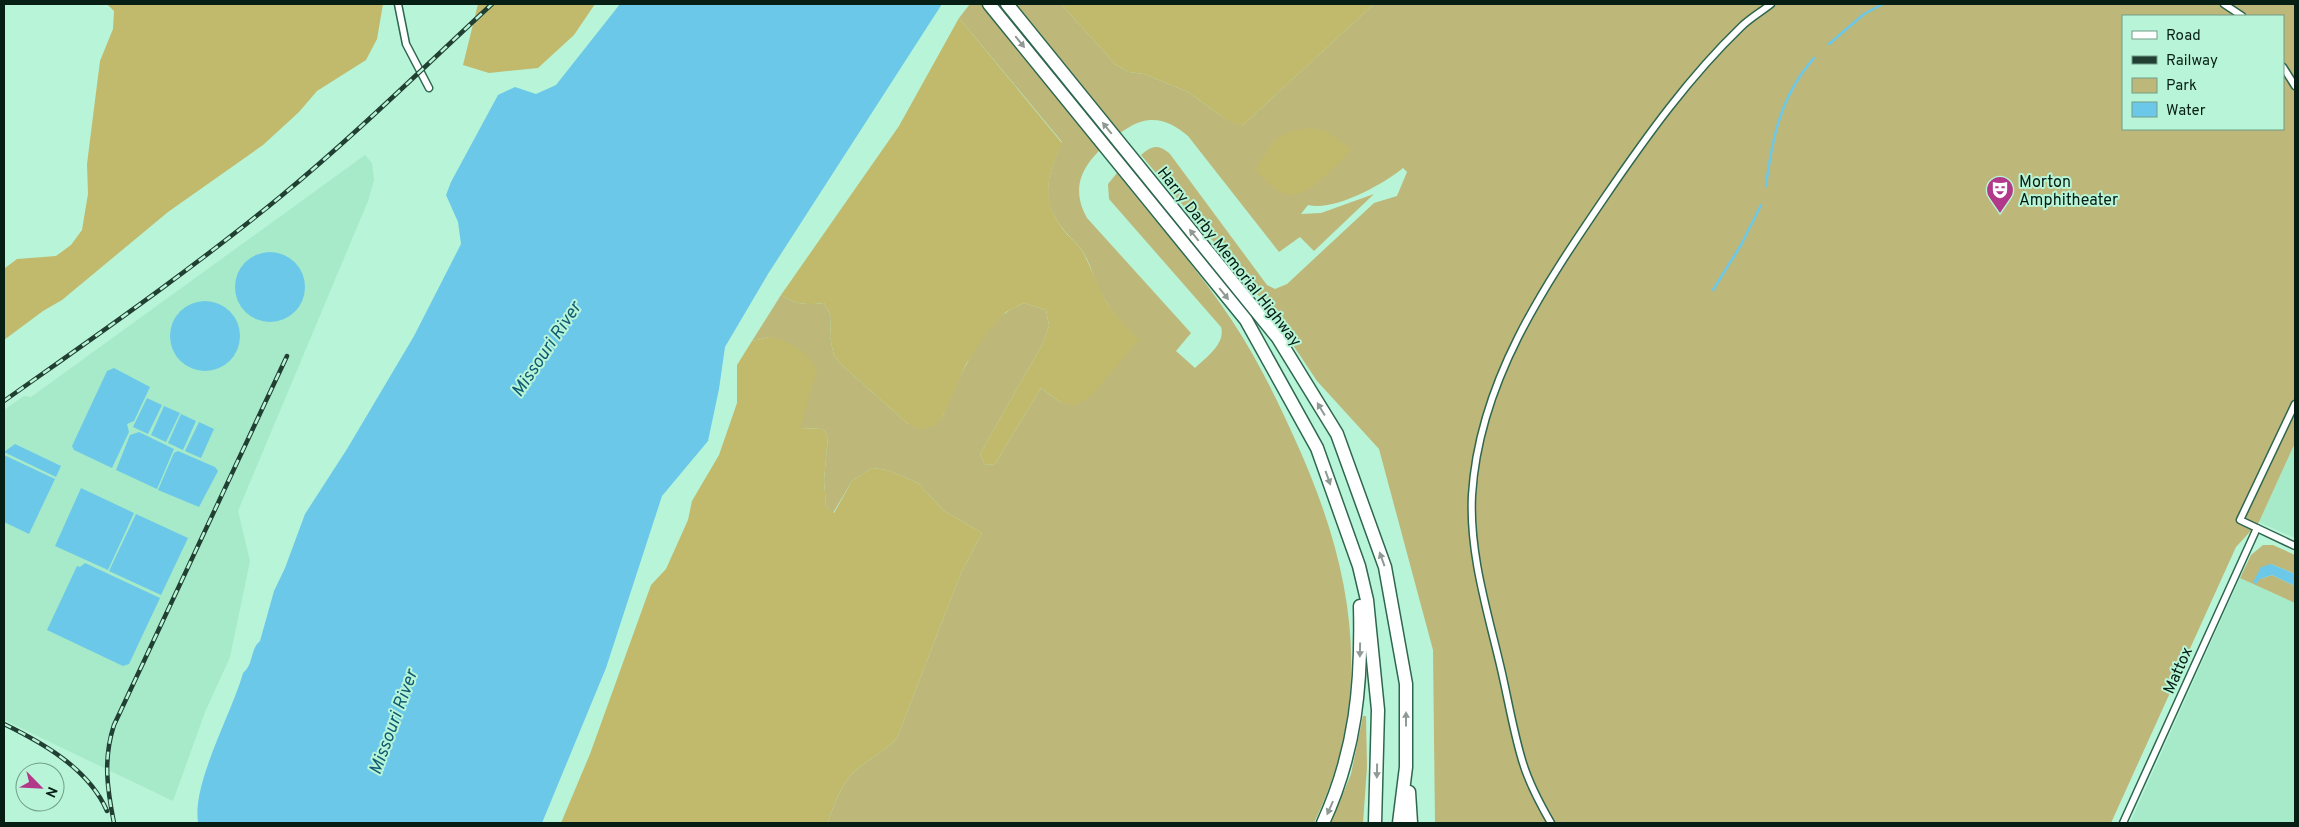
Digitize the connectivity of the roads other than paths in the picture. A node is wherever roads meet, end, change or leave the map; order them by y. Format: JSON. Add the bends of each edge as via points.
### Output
{"nodes":[{"id":1,"x":398,"y":4,"type":"edge"},
{"id":2,"x":989,"y":4,"type":"edge"},
{"id":3,"x":1007,"y":4,"type":"edge"},
{"id":4,"x":1770,"y":4,"type":"edge"},
{"id":5,"x":2224,"y":4,"type":"edge"},
{"id":6,"x":2240,"y":15,"type":"edge"},
{"id":7,"x":2284,"y":69,"type":"edge"},
{"id":8,"x":2295,"y":86,"type":"edge"},
{"id":9,"x":430,"y":88,"type":"dead end"},
{"id":10,"x":2295,"y":404,"type":"edge"},
{"id":11,"x":2257,"y":528,"type":"junction"},
{"id":12,"x":2295,"y":546,"type":"edge"},
{"id":13,"x":1359,"y":566,"type":"junction"},
{"id":14,"x":1406,"y":768,"type":"junction"},
{"id":15,"x":1323,"y":823,"type":"edge"},
{"id":16,"x":1374,"y":823,"type":"edge"},
{"id":17,"x":1399,"y":823,"type":"edge"},
{"id":18,"x":1411,"y":823,"type":"edge"},
{"id":19,"x":1551,"y":823,"type":"edge"},
{"id":20,"x":2123,"y":823,"type":"edge"}],
"edges":[{"from":1,"to":9,"type":"street","via":[[406,44]]},
{"from":2,"to":13,"type":"highway","name":"Harry Darby Memorial Highway","one_way":true,"via":[[1246,320],[1317,448]]},
{"from":14,"to":3,"type":"highway","name":"Harry Darby Memorial Highway","one_way":true,"via":[[1406,684],[1386,567],[1337,434],[1278,338]]},
{"from":4,"to":19,"type":"street","via":[[1743,25],[1705,64],[1648,135],[1572,245],[1511,348],[1484,426],[1472,495],[1473,538],[1522,762]]},
{"from":5,"to":6,"type":"street"},
{"from":7,"to":8,"type":"street"},
{"from":10,"to":11,"type":"street","via":[[2240,520]]},
{"from":11,"to":12,"type":"street"},
{"from":11,"to":20,"type":"street","name":"Mattox"},
{"from":13,"to":15,"type":"highway","one_way":true,"via":[[1361,650],[1357,703],[1350,750],[1336,796]]},
{"from":13,"to":16,"type":"highway","name":"Harry Darby Memorial Highway","one_way":true,"via":[[1367,600],[1378,710]]},
{"from":14,"to":17,"type":"highway","name":"Harry Darby Memorial Highway"},
{"from":14,"to":18,"type":"highway"}]}
